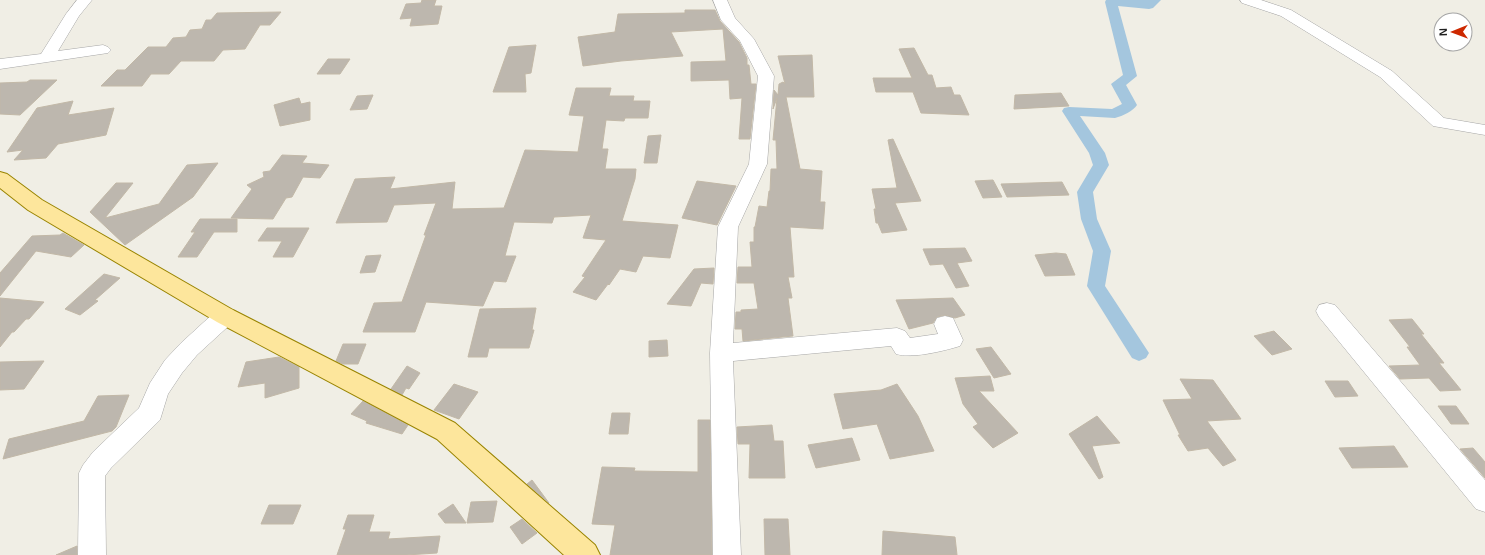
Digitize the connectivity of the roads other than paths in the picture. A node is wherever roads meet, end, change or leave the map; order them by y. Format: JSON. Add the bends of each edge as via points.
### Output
{"nodes":[{"id":1,"x":86,"y":0,"type":"edge"},
{"id":2,"x":720,"y":0,"type":"edge"},
{"id":3,"x":1247,"y":0,"type":"edge"},
{"id":4,"x":102,"y":50,"type":"dead end"},
{"id":5,"x":46,"y":58,"type":"junction"},
{"id":6,"x":0,"y":64,"type":"edge"},
{"id":7,"x":1485,"y":130,"type":"edge"},
{"id":8,"x":0,"y":178,"type":"edge"},
{"id":9,"x":1327,"y":311,"type":"dead end"},
{"id":10,"x":225,"y":316,"type":"junction"},
{"id":11,"x":945,"y":324,"type":"dead end"},
{"id":12,"x":721,"y":353,"type":"junction"},
{"id":13,"x":1485,"y":500,"type":"edge"},
{"id":14,"x":92,"y":555,"type":"edge"},
{"id":15,"x":585,"y":555,"type":"edge"},
{"id":16,"x":727,"y":555,"type":"edge"}],
"edges":[{"from":1,"to":5,"type":"street","via":[[73,14]]},
{"from":2,"to":12,"type":"street","via":[[728,20],[746,39],[766,76],[758,164],[728,227]]},
{"from":3,"to":7,"type":"street","via":[[1286,13],[1386,74],[1439,122]]},
{"from":4,"to":5,"type":"street"},
{"from":5,"to":6,"type":"street"},
{"from":8,"to":10,"type":"main road","via":[[35,205]]},
{"from":9,"to":13,"type":"street"},
{"from":10,"to":14,"type":"street","via":[[187,350],[169,372],[152,403],[151,413],[92,473]]},
{"from":10,"to":15,"type":"main road","via":[[446,431]]},
{"from":11,"to":12,"type":"street","via":[[952,340],[904,348],[897,337]]},
{"from":12,"to":16,"type":"street"}]}
